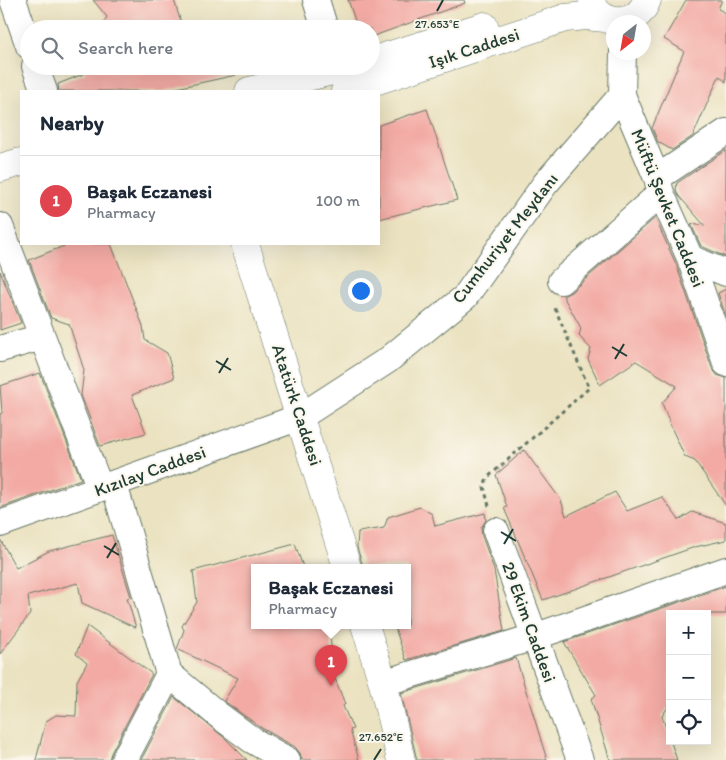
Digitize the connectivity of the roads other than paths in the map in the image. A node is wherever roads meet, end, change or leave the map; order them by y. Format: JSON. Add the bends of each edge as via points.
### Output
{"nodes":[{"id":1,"x":13,"y":0,"type":"edge"},
{"id":2,"x":316,"y":0,"type":"edge"},
{"id":3,"x":564,"y":0,"type":"edge"},
{"id":4,"x":647,"y":0,"type":"edge"},
{"id":5,"x":637,"y":15,"type":"edge"},
{"id":6,"x":606,"y":16,"type":"edge"},
{"id":7,"x":20,"y":20,"type":"edge"},
{"id":8,"x":323,"y":20,"type":"edge"},
{"id":9,"x":380,"y":58,"type":"edge"},
{"id":10,"x":623,"y":60,"type":"edge"},
{"id":11,"x":380,"y":65,"type":"edge"},
{"id":12,"x":38,"y":75,"type":"edge"},
{"id":13,"x":338,"y":75,"type":"edge"},
{"id":14,"x":44,"y":90,"type":"edge"},
{"id":15,"x":255,"y":90,"type":"edge"},
{"id":16,"x":622,"y":95,"type":"junction"},
{"id":17,"x":726,"y":132,"type":"edge"},
{"id":18,"x":20,"y":162,"type":"edge"},
{"id":19,"x":0,"y":168,"type":"edge"},
{"id":20,"x":659,"y":185,"type":"junction"},
{"id":21,"x":0,"y":226,"type":"edge"},
{"id":22,"x":244,"y":245,"type":"edge"},
{"id":23,"x":690,"y":258,"type":"junction"},
{"id":24,"x":726,"y":273,"type":"edge"},
{"id":25,"x":561,"y":281,"type":"road end"},
{"id":26,"x":42,"y":337,"type":"junction"},
{"id":27,"x":0,"y":349,"type":"edge"},
{"id":28,"x":726,"y":363,"type":"edge"},
{"id":29,"x":300,"y":417,"type":"junction"},
{"id":30,"x":107,"y":486,"type":"junction"},
{"id":31,"x":0,"y":524,"type":"edge"},
{"id":32,"x":496,"y":531,"type":"road end"},
{"id":33,"x":347,"y":564,"type":"edge"},
{"id":34,"x":726,"y":570,"type":"edge"},
{"id":35,"x":366,"y":629,"type":"edge"},
{"id":36,"x":534,"y":637,"type":"junction"},
{"id":37,"x":169,"y":674,"type":"junction"},
{"id":38,"x":383,"y":683,"type":"junction"},
{"id":39,"x":124,"y":760,"type":"edge"},
{"id":40,"x":287,"y":760,"type":"edge"},
{"id":41,"x":401,"y":760,"type":"edge"},
{"id":42,"x":580,"y":760,"type":"edge"}],
"edges":[{"from":1,"to":7,"type":"street"},
{"from":2,"to":8,"type":"street"},
{"from":3,"to":9,"type":"main road","name":"Işık Caddesi"},
{"from":4,"to":5,"type":"main road"},
{"from":6,"to":11,"type":"main road","name":"Işık Caddesi","via":[[565,18]]},
{"from":10,"to":16,"type":"street","name":"Müftü Şevket Caddesi"},
{"from":12,"to":14,"type":"street"},
{"from":13,"to":15,"type":"main road","name":"Işık Caddesi"},
{"from":16,"to":20,"type":"street","name":"Müftü Şevket Caddesi"},
{"from":16,"to":29,"type":"street","name":"Cumhuriyet Meydanı","via":[[545,184],[465,297],[388,360]]},
{"from":17,"to":20,"type":"street"},
{"from":18,"to":19,"type":"main road"},
{"from":20,"to":23,"type":"street","name":"Müftü Şevket Caddesi"},
{"from":20,"to":25,"type":"street"},
{"from":21,"to":26,"type":"street"},
{"from":22,"to":29,"type":"main road","name":"Atatürk Caddesi"},
{"from":23,"to":24,"type":"street"},
{"from":23,"to":28,"type":"street","name":"Müftü Şevket Caddesi"},
{"from":26,"to":27,"type":"street"},
{"from":26,"to":30,"type":"street"},
{"from":29,"to":30,"type":"street","name":"Kızılay Caddesi"},
{"from":29,"to":33,"type":"main road","name":"Atatürk Caddesi"},
{"from":30,"to":31,"type":"street","name":"Kızılay Caddesi"},
{"from":30,"to":37,"type":"street"},
{"from":32,"to":36,"type":"street","name":"29 Ekim Caddesi"},
{"from":34,"to":36,"type":"street"},
{"from":35,"to":38,"type":"main road"},
{"from":36,"to":38,"type":"street"},
{"from":36,"to":42,"type":"street","name":"29 Ekim Caddesi"},
{"from":37,"to":39,"type":"street"},
{"from":37,"to":40,"type":"street","via":[[252,740]]},
{"from":38,"to":41,"type":"main road"}]}
